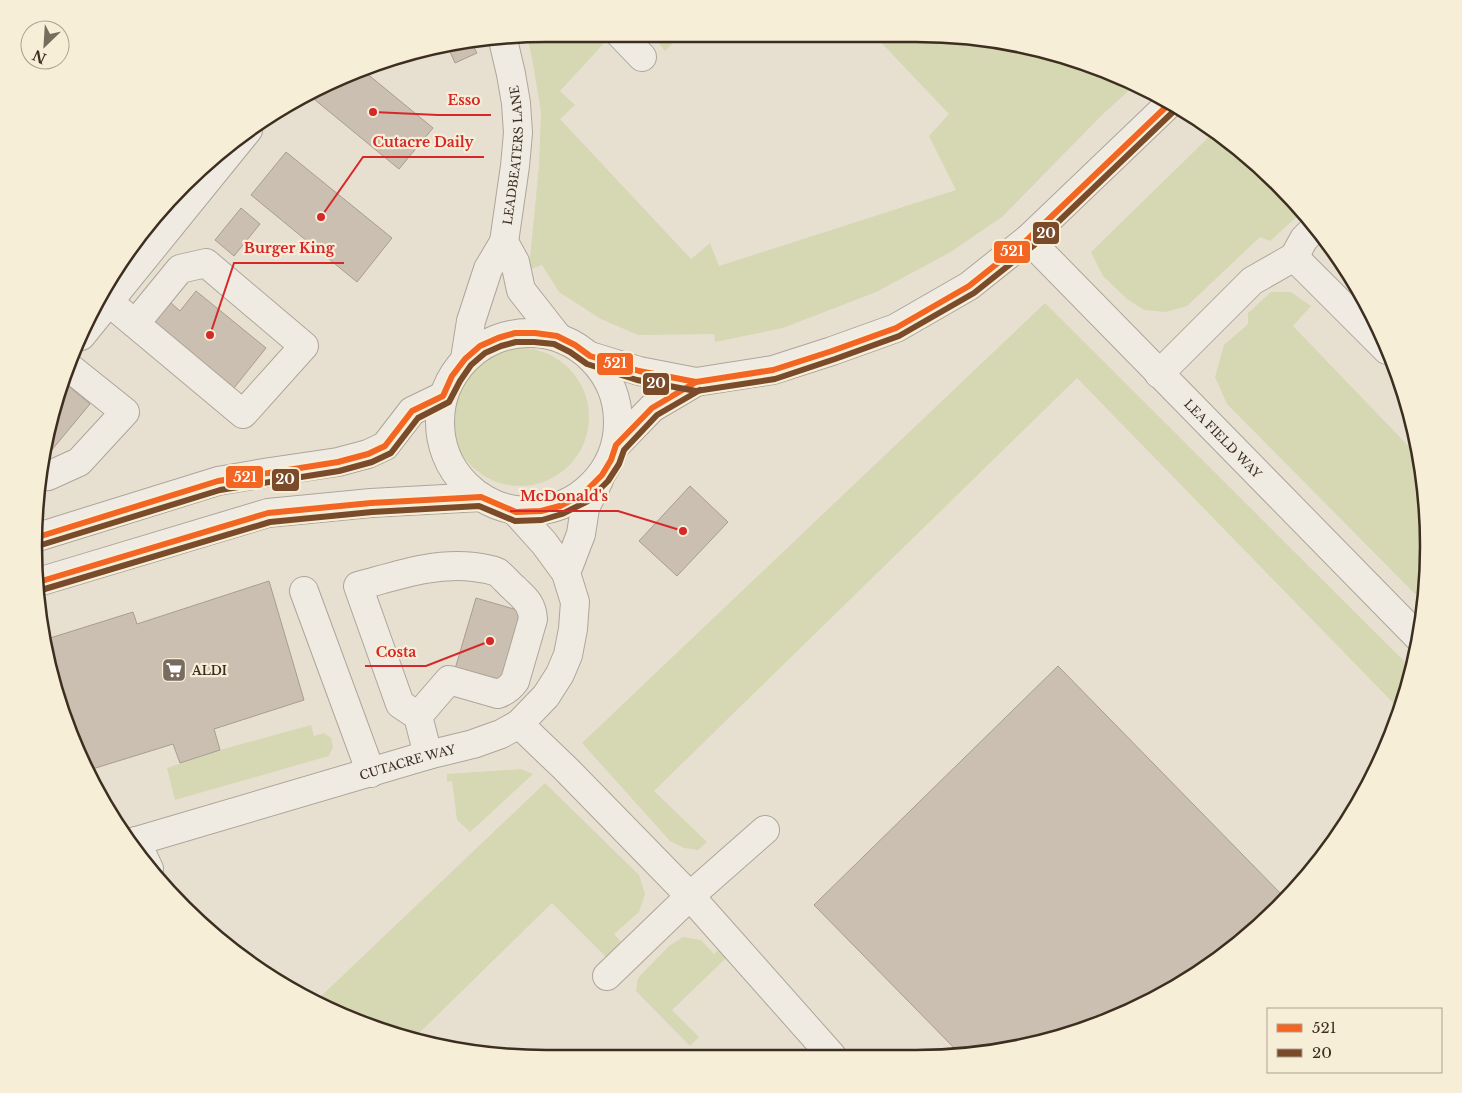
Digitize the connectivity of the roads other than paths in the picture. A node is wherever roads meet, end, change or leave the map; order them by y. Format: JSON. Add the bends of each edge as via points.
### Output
{"nodes":[{"id":1,"x":628,"y":42,"type":"edge"},
{"id":2,"x":504,"y":45,"type":"edge"},
{"id":3,"x":642,"y":57,"type":"dead end"},
{"id":4,"x":1165,"y":108,"type":"edge"},
{"id":5,"x":224,"y":160,"type":"edge"},
{"id":6,"x":1310,"y":233,"type":"edge"},
{"id":7,"x":1028,"y":239,"type":"junction"},
{"id":8,"x":504,"y":242,"type":"junction"},
{"id":9,"x":1294,"y":257,"type":"junction"},
{"id":10,"x":110,"y":302,"type":"junction"},
{"id":11,"x":99,"y":315,"type":"edge"},
{"id":12,"x":135,"y":324,"type":"junction"},
{"id":13,"x":557,"y":336,"type":"junction"},
{"id":14,"x":1373,"y":336,"type":"edge"},
{"id":15,"x":590,"y":356,"type":"junction"},
{"id":16,"x":465,"y":359,"type":"junction"},
{"id":17,"x":74,"y":371,"type":"edge"},
{"id":18,"x":1159,"y":374,"type":"junction"},
{"id":19,"x":696,"y":382,"type":"junction"},
{"id":20,"x":443,"y":396,"type":"junction"},
{"id":21,"x":616,"y":445,"type":"junction"},
{"id":22,"x":602,"y":475,"type":"junction"},
{"id":23,"x":48,"y":476,"type":"edge"},
{"id":24,"x":481,"y":498,"type":"junction"},
{"id":25,"x":516,"y":512,"type":"junction"},
{"id":26,"x":43,"y":536,"type":"edge"},
{"id":27,"x":566,"y":573,"type":"junction"},
{"id":28,"x":44,"y":580,"type":"edge"},
{"id":29,"x":304,"y":591,"type":"dead end"},
{"id":30,"x":1412,"y":631,"type":"edge"},
{"id":31,"x":418,"y":716,"type":"junction"},
{"id":32,"x":519,"y":724,"type":"junction"},
{"id":33,"x":428,"y":755,"type":"junction"},
{"id":34,"x":371,"y":773,"type":"junction"},
{"id":35,"x":765,"y":830,"type":"dead end"},
{"id":36,"x":138,"y":841,"type":"edge"},
{"id":37,"x":690,"y":896,"type":"junction"},
{"id":38,"x":607,"y":976,"type":"dead end"},
{"id":39,"x":827,"y":1050,"type":"edge"}],
"edges":[{"from":1,"to":3,"type":"street"},
{"from":2,"to":8,"type":"street","name":"LEADBEATERS LANE","via":[[512,74],[518,133]]},
{"from":4,"to":7,"type":"street"},
{"from":5,"to":10,"type":"street"},
{"from":6,"to":9,"type":"street"},
{"from":7,"to":18,"type":"street","name":"LEA FIELD WAY"},
{"from":7,"to":19,"type":"street","via":[[969,286],[896,328],[773,370]]},
{"from":8,"to":13,"type":"street","name":"LEADBEATERS LANE","via":[[515,262],[521,290]]},
{"from":8,"to":16,"type":"street","name":"LEADBEATERS LANE","via":[[488,269],[471,321]]},
{"from":9,"to":14,"type":"street"},
{"from":9,"to":18,"type":"street","via":[[1252,281]]},
{"from":10,"to":11,"type":"street"},
{"from":10,"to":12,"type":"street"},
{"from":12,"to":12,"type":"street","via":[[243,414],[304,346],[206,263],[180,269]]},
{"from":13,"to":15,"type":"street"},
{"from":13,"to":16,"type":"street","via":[[515,333],[480,346]]},
{"from":15,"to":19,"type":"street","via":[[639,371]]},
{"from":15,"to":21,"type":"street","via":[[606,375],[616,397],[619,421]]},
{"from":16,"to":20,"type":"street"},
{"from":17,"to":23,"type":"street","via":[[125,412],[79,462]]},
{"from":18,"to":30,"type":"street","name":"LEA FIELD WAY"},
{"from":19,"to":21,"type":"street","via":[[652,408]]},
{"from":20,"to":24,"type":"street","via":[[439,419],[441,442],[463,483]]},
{"from":20,"to":26,"type":"street","via":[[412,411],[385,446],[368,454],[338,462],[218,481]]},
{"from":21,"to":22,"type":"street"},
{"from":22,"to":25,"type":"street","via":[[584,494],[560,506],[541,512]]},
{"from":22,"to":27,"type":"street","via":[[585,508],[581,534]]},
{"from":24,"to":25,"type":"street"},
{"from":24,"to":28,"type":"street","via":[[268,512]]},
{"from":25,"to":27,"type":"street","name":"CUTACRE WAY"},
{"from":27,"to":32,"type":"street","name":"CUTACRE WAY","via":[[574,602],[568,655],[546,696]]},
{"from":29,"to":34,"type":"street"},
{"from":31,"to":31,"type":"street","via":[[400,704],[358,586],[447,565],[498,573],[533,611],[511,687],[498,694],[449,680]]},
{"from":31,"to":33,"type":"street"},
{"from":32,"to":33,"type":"street","name":"CUTACRE WAY","via":[[473,744]]},
{"from":32,"to":37,"type":"street"},
{"from":33,"to":34,"type":"street","name":"CUTACRE WAY"},
{"from":34,"to":36,"type":"street","name":"CUTACRE WAY"},
{"from":35,"to":37,"type":"street"},
{"from":37,"to":38,"type":"street"},
{"from":37,"to":39,"type":"street"}]}
